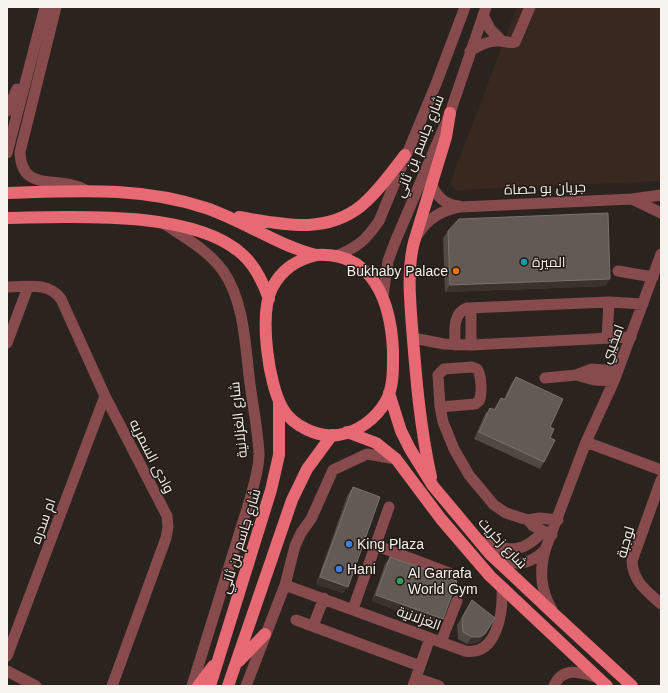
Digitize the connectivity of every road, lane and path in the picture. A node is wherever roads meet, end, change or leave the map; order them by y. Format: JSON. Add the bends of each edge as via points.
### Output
{"nodes":[{"id":1,"x":46,"y":7,"type":"edge"},
{"id":2,"x":56,"y":7,"type":"edge"},
{"id":3,"x":465,"y":7,"type":"edge"},
{"id":4,"x":530,"y":7,"type":"edge"},
{"id":5,"x":485,"y":11,"type":"edge"},
{"id":6,"x":501,"y":40,"type":"junction"},
{"id":7,"x":470,"y":51,"type":"junction"},
{"id":8,"x":29,"y":68,"type":"junction"},
{"id":9,"x":7,"y":111,"type":"edge"},
{"id":10,"x":450,"y":113,"type":"junction"},
{"id":11,"x":7,"y":153,"type":"edge"},
{"id":12,"x":406,"y":155,"type":"junction"},
{"id":13,"x":432,"y":185,"type":"junction"},
{"id":14,"x":87,"y":191,"type":"junction"},
{"id":15,"x":7,"y":194,"type":"edge"},
{"id":16,"x":661,"y":195,"type":"edge"},
{"id":17,"x":632,"y":200,"type":"junction"},
{"id":18,"x":460,"y":207,"type":"junction"},
{"id":19,"x":661,"y":213,"type":"edge"},
{"id":20,"x":224,"y":214,"type":"junction"},
{"id":21,"x":7,"y":218,"type":"edge"},
{"id":22,"x":163,"y":223,"type":"junction"},
{"id":23,"x":414,"y":242,"type":"junction"},
{"id":24,"x":661,"y":254,"type":"edge"},
{"id":25,"x":317,"y":255,"type":"junction"},
{"id":26,"x":336,"y":256,"type":"junction"},
{"id":27,"x":618,"y":271,"type":"dead end"},
{"id":28,"x":653,"y":277,"type":"junction"},
{"id":29,"x":28,"y":286,"type":"junction"},
{"id":30,"x":7,"y":288,"type":"edge"},
{"id":31,"x":383,"y":296,"type":"junction"},
{"id":32,"x":268,"y":299,"type":"junction"},
{"id":33,"x":610,"y":302,"type":"junction"},
{"id":34,"x":643,"y":304,"type":"junction"},
{"id":35,"x":471,"y":308,"type":"junction"},
{"id":36,"x":631,"y":337,"type":"junction"},
{"id":37,"x":413,"y":338,"type":"junction"},
{"id":38,"x":607,"y":338,"type":"junction"},
{"id":39,"x":7,"y":343,"type":"edge"},
{"id":40,"x":455,"y":345,"type":"junction"},
{"id":41,"x":471,"y":345,"type":"junction"},
{"id":42,"x":616,"y":376,"type":"junction"},
{"id":43,"x":546,"y":378,"type":"dead end"},
{"id":44,"x":389,"y":393,"type":"junction"},
{"id":45,"x":105,"y":396,"type":"junction"},
{"id":46,"x":278,"y":401,"type":"junction"},
{"id":47,"x":440,"y":407,"type":"junction"},
{"id":48,"x":347,"y":432,"type":"junction"},
{"id":49,"x":332,"y":435,"type":"junction"},
{"id":50,"x":586,"y":442,"type":"junction"},
{"id":51,"x":396,"y":459,"type":"junction"},
{"id":52,"x":661,"y":470,"type":"edge"},
{"id":53,"x":661,"y":480,"type":"edge"},
{"id":54,"x":433,"y":486,"type":"junction"},
{"id":55,"x":388,"y":507,"type":"dead end"},
{"id":56,"x":656,"y":508,"type":"edge"},
{"id":57,"x":528,"y":520,"type":"junction"},
{"id":58,"x":558,"y":520,"type":"junction"},
{"id":59,"x":548,"y":533,"type":"junction"},
{"id":60,"x":479,"y":541,"type":"junction"},
{"id":61,"x":375,"y":545,"type":"junction"},
{"id":62,"x":544,"y":550,"type":"junction"},
{"id":63,"x":490,"y":554,"type":"junction"},
{"id":64,"x":449,"y":573,"type":"dead end"},
{"id":65,"x":285,"y":585,"type":"junction"},
{"id":66,"x":502,"y":589,"type":"junction"},
{"id":67,"x":324,"y":598,"type":"junction"},
{"id":68,"x":457,"y":600,"type":"dead end"},
{"id":69,"x":661,"y":604,"type":"edge"},
{"id":70,"x":352,"y":609,"type":"junction"},
{"id":71,"x":555,"y":615,"type":"junction"},
{"id":72,"x":296,"y":620,"type":"dead end"},
{"id":73,"x":313,"y":626,"type":"junction"},
{"id":74,"x":265,"y":634,"type":"junction"},
{"id":75,"x":435,"y":640,"type":"junction"},
{"id":76,"x":221,"y":655,"type":"junction"},
{"id":77,"x":7,"y":656,"type":"edge"},
{"id":78,"x":236,"y":664,"type":"junction"},
{"id":79,"x":420,"y":666,"type":"junction"},
{"id":80,"x":7,"y":671,"type":"edge"},
{"id":81,"x":415,"y":682,"type":"edge"},
{"id":82,"x":603,"y":682,"type":"edge"},
{"id":83,"x":36,"y":686,"type":"edge"},
{"id":84,"x":112,"y":686,"type":"edge"},
{"id":85,"x":192,"y":686,"type":"edge"},
{"id":86,"x":198,"y":686,"type":"edge"},
{"id":87,"x":210,"y":686,"type":"edge"},
{"id":88,"x":228,"y":686,"type":"edge"},
{"id":89,"x":246,"y":686,"type":"edge"},
{"id":90,"x":439,"y":686,"type":"edge"},
{"id":91,"x":554,"y":686,"type":"edge"},
{"id":92,"x":632,"y":686,"type":"edge"}],
"edges":[{"from":1,"to":8,"type":"street"},
{"from":2,"to":14,"type":"street","via":[[20,152],[20,161],[24,170],[38,181],[69,183]]},
{"from":3,"to":12,"type":"street","name":"شارع جاسم بن ثاني"},
{"from":4,"to":6,"type":"street","via":[[518,40],[513,43]]},
{"from":5,"to":6,"type":"street","via":[[490,29]]},
{"from":5,"to":7,"type":"street","name":"شارع جاسم بن ثاني"},
{"from":6,"to":7,"type":"street","via":[[488,42]]},
{"from":7,"to":10,"type":"street","name":"شارع جاسم بن ثاني"},
{"from":8,"to":9,"type":"street"},
{"from":8,"to":11,"type":"street"},
{"from":10,"to":13,"type":"main road"},
{"from":10,"to":31,"type":"street","name":"شارع جاسم بن ثاني","via":[[388,261]]},
{"from":12,"to":20,"type":"main road","via":[[378,190],[361,206],[332,222],[293,226]]},
{"from":12,"to":26,"type":"street","name":"شارع جاسم بن ثاني","via":[[379,221],[368,238],[355,248]]},
{"from":13,"to":18,"type":"street","name":"جريان بو حصاة","via":[[441,199]]},
{"from":13,"to":23,"type":"main road"},
{"from":14,"to":15,"type":"main road"},
{"from":14,"to":20,"type":"main road","via":[[148,193],[182,200]]},
{"from":16,"to":17,"type":"street","name":"جريان بو حصاة"},
{"from":17,"to":18,"type":"street","name":"جريان بو حصاة"},
{"from":17,"to":19,"type":"street","name":"جريان بو حصاة"},
{"from":18,"to":23,"type":"street","name":"جريان بو حصاة","via":[[445,210],[431,218]]},
{"from":20,"to":25,"type":"main road","via":[[290,247]]},
{"from":21,"to":22,"type":"main road","via":[[118,217]]},
{"from":22,"to":32,"type":"main road","via":[[210,236],[242,254],[258,274]]},
{"from":22,"to":85,"type":"street","name":"شارع الغزلانية","via":[[192,242],[222,269],[230,282],[241,318],[258,437],[257,468],[250,499]]},
{"from":23,"to":37,"type":"main road","via":[[410,259]]},
{"from":24,"to":28,"type":"street","name":"امخيبي"},
{"from":25,"to":26,"type":"main road"},
{"from":25,"to":32,"type":"main road","via":[[301,259],[286,269],[275,283]]},
{"from":26,"to":31,"type":"main road","via":[[353,262],[367,272]]},
{"from":27,"to":28,"type":"street"},
{"from":28,"to":34,"type":"street","name":"امخيبي"},
{"from":29,"to":30,"type":"street","name":"وادى السمريه"},
{"from":29,"to":39,"type":"street"},
{"from":29,"to":45,"type":"street","name":"وادى السمريه","via":[[46,287],[55,291],[61,299]]},
{"from":31,"to":44,"type":"main road","via":[[392,335],[393,363]]},
{"from":32,"to":46,"type":"main road","via":[[267,351]]},
{"from":33,"to":34,"type":"street"},
{"from":33,"to":35,"type":"street"},
{"from":33,"to":38,"type":"street"},
{"from":34,"to":36,"type":"street","name":"امخيبي"},
{"from":35,"to":40,"type":"street","via":[[464,309],[458,315]]},
{"from":35,"to":41,"type":"street"},
{"from":36,"to":38,"type":"street"},
{"from":36,"to":42,"type":"street","name":"امخيبي"},
{"from":37,"to":40,"type":"street"},
{"from":37,"to":54,"type":"main road","via":[[422,436]]},
{"from":38,"to":41,"type":"street"},
{"from":40,"to":41,"type":"street"},
{"from":42,"to":43,"type":"street","via":[[590,379],[576,375]]},
{"from":42,"to":50,"type":"street","name":"امخيبي"},
{"from":44,"to":48,"type":"main road","via":[[380,410],[369,422]]},
{"from":44,"to":54,"type":"main road","name":"شارع زكريت","via":[[400,431]]},
{"from":45,"to":77,"type":"street","name":"ام سدره"},
{"from":45,"to":84,"type":"street","name":"وادى السمريه","via":[[167,516],[168,527]]},
{"from":46,"to":49,"type":"main road","via":[[302,426],[316,433]]},
{"from":46,"to":76,"type":"main road","name":"شارع جاسم بن ثاني","via":[[279,456],[273,483]]},
{"from":47,"to":47,"type":"street","via":[[437,380],[440,371],[449,368],[477,369],[480,374],[479,401],[475,404]]},
{"from":47,"to":57,"type":"street","via":[[454,449],[484,495],[500,509]]},
{"from":48,"to":49,"type":"main road"},
{"from":48,"to":51,"type":"main road","via":[[376,443]]},
{"from":49,"to":78,"type":"main road","via":[[307,469],[292,500]]},
{"from":50,"to":52,"type":"street"},
{"from":50,"to":58,"type":"street","name":"امخيبي"},
{"from":51,"to":65,"type":"street","via":[[367,454],[333,470],[311,519],[295,546]]},
{"from":51,"to":66,"type":"main road","via":[[464,548]]},
{"from":53,"to":56,"type":"street","name":"لوجبة"},
{"from":54,"to":60,"type":"main road","name":"شارع زكريت"},
{"from":55,"to":61,"type":"street"},
{"from":56,"to":69,"type":"street","name":"لوجبة","via":[[632,561],[636,580]]},
{"from":57,"to":58,"type":"street"},
{"from":57,"to":59,"type":"street","via":[[533,526]]},
{"from":58,"to":59,"type":"street","name":"امخيبي"},
{"from":59,"to":60,"type":"street","via":[[530,544],[513,550]]},
{"from":59,"to":62,"type":"street","name":"امخيبي"},
{"from":60,"to":63,"type":"main road","name":"شارع زكريت"},
{"from":61,"to":64,"type":"street"},
{"from":61,"to":70,"type":"street"},
{"from":62,"to":63,"type":"street","name":"امخيبي","via":[[534,560],[518,564],[506,562]]},
{"from":62,"to":71,"type":"street","name":"امخيبي","via":[[541,582],[543,592]]},
{"from":63,"to":71,"type":"main road","name":"شارع زكريت"},
{"from":65,"to":67,"type":"street","name":"الغزلانية"},
{"from":65,"to":74,"type":"street"},
{"from":66,"to":75,"type":"street","name":"الغزلانية","via":[[501,616],[487,645],[472,652]]},
{"from":66,"to":82,"type":"main road"},
{"from":67,"to":70,"type":"street","name":"الغزلانية"},
{"from":67,"to":73,"type":"street"},
{"from":68,"to":75,"type":"street"},
{"from":70,"to":75,"type":"street","name":"الغزلانية"},
{"from":71,"to":92,"type":"main road","name":"شارع زكريت"},
{"from":72,"to":73,"type":"street"},
{"from":73,"to":79,"type":"street"},
{"from":74,"to":78,"type":"main road"},
{"from":74,"to":89,"type":"street"},
{"from":75,"to":79,"type":"street"},
{"from":76,"to":86,"type":"main road"},
{"from":76,"to":87,"type":"main road","name":"شارع جاسم بن ثاني"},
{"from":78,"to":88,"type":"main road"},
{"from":79,"to":81,"type":"street"},
{"from":80,"to":83,"type":"street"},
{"from":81,"to":90,"type":"street"},
{"from":82,"to":91,"type":"street","via":[[578,672],[568,672],[560,676]]}]}
